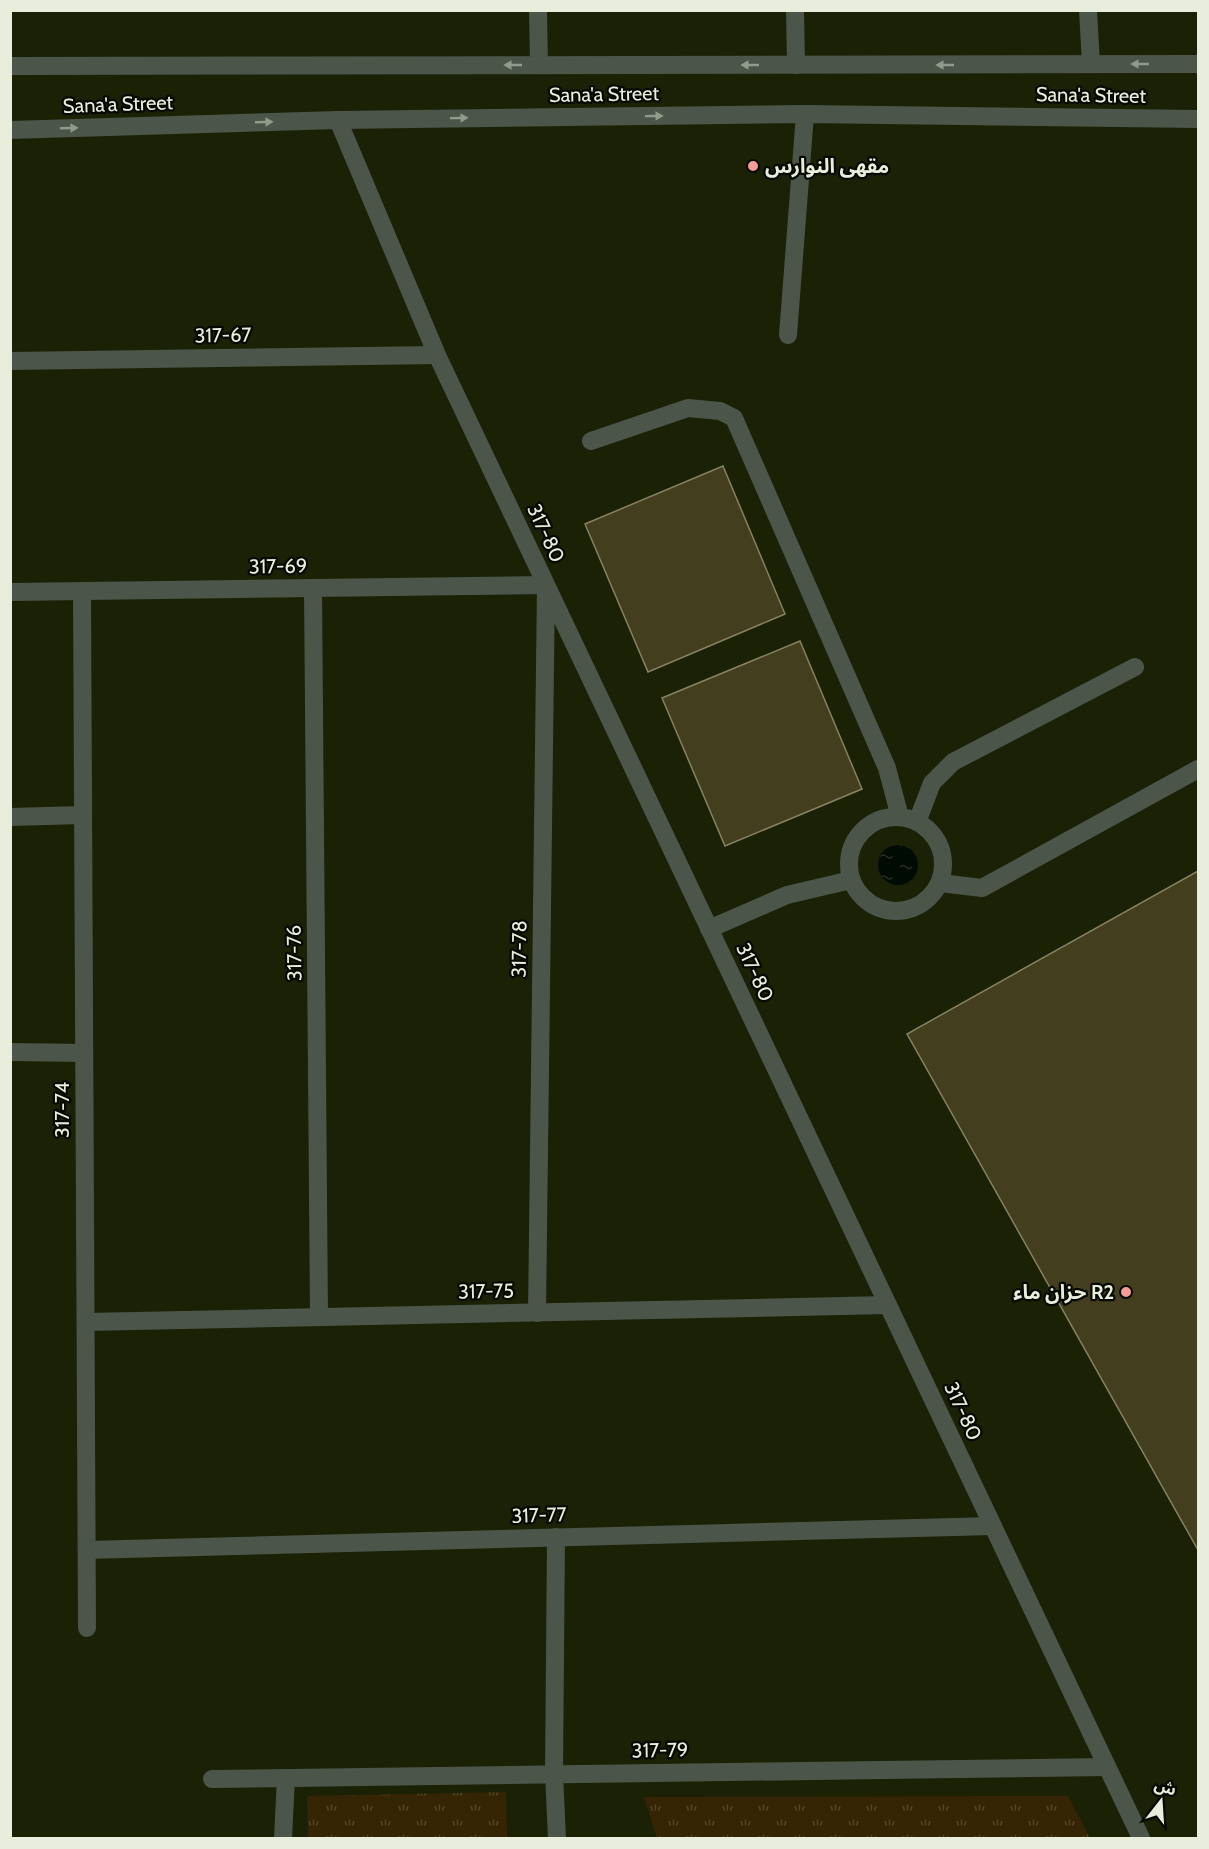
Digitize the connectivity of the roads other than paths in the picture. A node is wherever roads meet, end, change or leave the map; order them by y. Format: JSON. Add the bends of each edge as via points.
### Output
{"nodes":[{"id":1,"x":538,"y":10,"type":"edge"},
{"id":2,"x":795,"y":10,"type":"edge"},
{"id":3,"x":1088,"y":10,"type":"edge"},
{"id":4,"x":1091,"y":64,"type":"junction"},
{"id":5,"x":1198,"y":64,"type":"edge"},
{"id":6,"x":539,"y":65,"type":"junction"},
{"id":7,"x":796,"y":65,"type":"junction"},
{"id":8,"x":10,"y":66,"type":"edge"},
{"id":9,"x":805,"y":114,"type":"junction"},
{"id":10,"x":1198,"y":119,"type":"edge"},
{"id":11,"x":338,"y":120,"type":"junction"},
{"id":12,"x":10,"y":130,"type":"edge"},
{"id":13,"x":788,"y":335,"type":"dead end"},
{"id":14,"x":437,"y":355,"type":"junction"},
{"id":15,"x":10,"y":361,"type":"edge"},
{"id":16,"x":591,"y":441,"type":"dead end"},
{"id":17,"x":546,"y":585,"type":"junction"},
{"id":18,"x":313,"y":588,"type":"junction"},
{"id":19,"x":82,"y":591,"type":"junction"},
{"id":20,"x":10,"y":592,"type":"edge"},
{"id":21,"x":1135,"y":667,"type":"dead end"},
{"id":22,"x":1198,"y":769,"type":"edge"},
{"id":23,"x":83,"y":815,"type":"junction"},
{"id":24,"x":10,"y":817,"type":"edge"},
{"id":25,"x":909,"y":819,"type":"junction"},
{"id":26,"x":851,"y":880,"type":"junction"},
{"id":27,"x":940,"y":883,"type":"junction"},
{"id":28,"x":709,"y":929,"type":"junction"},
{"id":29,"x":10,"y":1052,"type":"edge"},
{"id":30,"x":84,"y":1053,"type":"junction"},
{"id":31,"x":888,"y":1305,"type":"junction"},
{"id":32,"x":537,"y":1312,"type":"junction"},
{"id":33,"x":320,"y":1317,"type":"junction"},
{"id":34,"x":86,"y":1322,"type":"junction"},
{"id":35,"x":993,"y":1526,"type":"junction"},
{"id":36,"x":555,"y":1538,"type":"junction"},
{"id":37,"x":87,"y":1550,"type":"junction"},
{"id":38,"x":87,"y":1628,"type":"dead end"},
{"id":39,"x":1107,"y":1767,"type":"junction"},
{"id":40,"x":554,"y":1774,"type":"junction"},
{"id":41,"x":286,"y":1778,"type":"junction"},
{"id":42,"x":212,"y":1779,"type":"dead end"},
{"id":43,"x":283,"y":1839,"type":"edge"},
{"id":44,"x":557,"y":1839,"type":"edge"},
{"id":45,"x":1141,"y":1839,"type":"edge"}],
"edges":[{"from":1,"to":6,"type":"street"},
{"from":2,"to":7,"type":"street"},
{"from":3,"to":4,"type":"street"},
{"from":5,"to":4,"type":"street","name":"Sana'a Street","one_way":true},
{"from":4,"to":7,"type":"street","name":"Sana'a Street","one_way":true},
{"from":7,"to":6,"type":"street","name":"Sana'a Street","one_way":true},
{"from":6,"to":8,"type":"street","name":"Sana'a Street","one_way":true},
{"from":9,"to":10,"type":"street","name":"Sana'a Street"},
{"from":11,"to":9,"type":"street","name":"Sana'a Street","one_way":true},
{"from":9,"to":13,"type":"street"},
{"from":12,"to":11,"type":"street","name":"Sana'a Street","one_way":true},
{"from":11,"to":14,"type":"street","name":"317-80"},
{"from":14,"to":15,"type":"street","name":"317-67"},
{"from":14,"to":17,"type":"street","name":"317-80"},
{"from":16,"to":25,"type":"street","via":[[688,408],[720,411],[734,418]]},
{"from":17,"to":18,"type":"street","name":"317-69"},
{"from":17,"to":28,"type":"street","name":"317-80"},
{"from":17,"to":32,"type":"street","name":"317-78"},
{"from":18,"to":19,"type":"street","name":"317-69"},
{"from":18,"to":33,"type":"street","name":"317-76"},
{"from":19,"to":20,"type":"street","name":"317-69"},
{"from":19,"to":23,"type":"street","name":"317-74"},
{"from":21,"to":25,"type":"street","via":[[953,762],[932,783]]},
{"from":22,"to":27,"type":"street","via":[[982,888]]},
{"from":23,"to":24,"type":"street"},
{"from":23,"to":30,"type":"street","name":"317-74"},
{"from":25,"to":26,"type":"street","via":[[877,821],[858,836],[849,857]]},
{"from":25,"to":27,"type":"street","via":[[935,837],[943,860]]},
{"from":26,"to":27,"type":"street","via":[[868,903],[895,913],[922,905]]},
{"from":26,"to":28,"type":"street","via":[[787,895]]},
{"from":28,"to":31,"type":"street","name":"317-80"},
{"from":29,"to":30,"type":"street"},
{"from":30,"to":34,"type":"street","name":"317-74"},
{"from":31,"to":32,"type":"street","name":"317-75"},
{"from":31,"to":35,"type":"street","name":"317-80"},
{"from":32,"to":33,"type":"street","name":"317-75"},
{"from":33,"to":34,"type":"street","name":"317-75"},
{"from":34,"to":37,"type":"street","name":"317-74"},
{"from":35,"to":36,"type":"street","name":"317-77"},
{"from":35,"to":39,"type":"street","name":"317-80"},
{"from":36,"to":37,"type":"street","name":"317-77"},
{"from":36,"to":40,"type":"street"},
{"from":37,"to":38,"type":"street","name":"317-74"},
{"from":39,"to":40,"type":"street","name":"317-79"},
{"from":39,"to":45,"type":"street","name":"317-80"},
{"from":40,"to":41,"type":"street","name":"317-79"},
{"from":40,"to":44,"type":"street"},
{"from":41,"to":42,"type":"street","name":"317-79"},
{"from":41,"to":43,"type":"street"}]}
